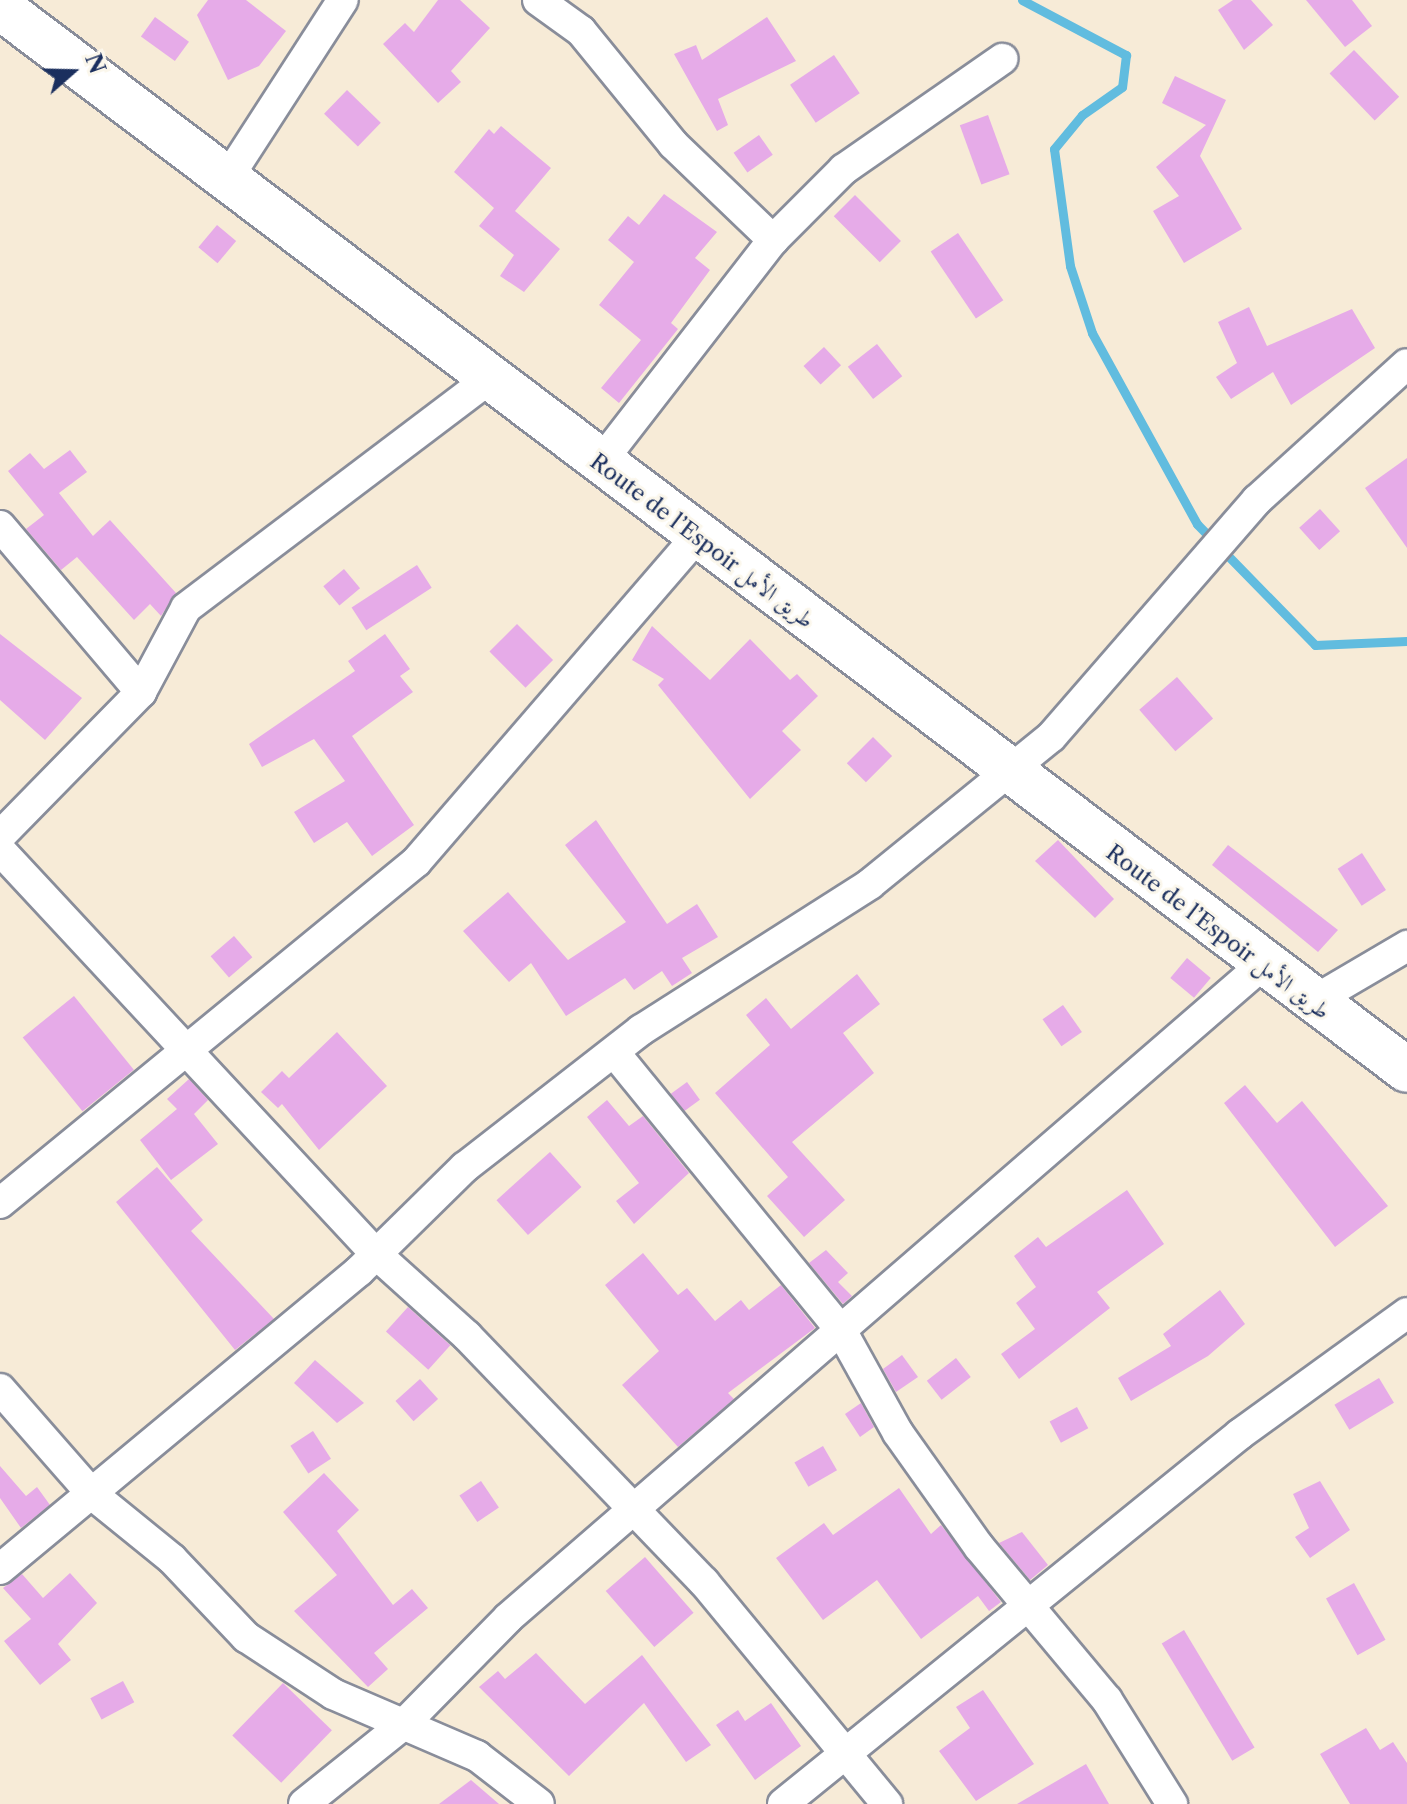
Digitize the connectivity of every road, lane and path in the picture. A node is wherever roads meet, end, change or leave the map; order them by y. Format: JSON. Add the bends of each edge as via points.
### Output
{"nodes":[{"id":1,"x":343,"y":0,"type":"edge"},
{"id":2,"x":538,"y":0,"type":"edge"},
{"id":3,"x":0,"y":7,"type":"edge"},
{"id":4,"x":1002,"y":59,"type":"dead end"},
{"id":5,"x":227,"y":179,"type":"junction"},
{"id":6,"x":773,"y":240,"type":"junction"},
{"id":7,"x":1407,"y":364,"type":"edge"},
{"id":8,"x":489,"y":379,"type":"junction"},
{"id":9,"x":600,"y":463,"type":"junction"},
{"id":10,"x":0,"y":526,"type":"edge"},
{"id":11,"x":697,"y":537,"type":"junction"},
{"id":12,"x":141,"y":692,"type":"junction"},
{"id":13,"x":1006,"y":772,"type":"junction"},
{"id":14,"x":0,"y":836,"type":"edge"},
{"id":15,"x":0,"y":850,"type":"edge"},
{"id":16,"x":1407,"y":946,"type":"edge"},
{"id":17,"x":1261,"y":966,"type":"junction"},
{"id":18,"x":1310,"y":1003,"type":"junction"},
{"id":19,"x":183,"y":1051,"type":"junction"},
{"id":20,"x":614,"y":1052,"type":"junction"},
{"id":21,"x":1407,"y":1070,"type":"edge"},
{"id":22,"x":0,"y":1203,"type":"edge"},
{"id":23,"x":376,"y":1254,"type":"junction"},
{"id":24,"x":1407,"y":1313,"type":"edge"},
{"id":25,"x":842,"y":1332,"type":"junction"},
{"id":26,"x":0,"y":1389,"type":"edge"},
{"id":27,"x":92,"y":1494,"type":"junction"},
{"id":28,"x":635,"y":1511,"type":"junction"},
{"id":29,"x":0,"y":1569,"type":"edge"},
{"id":30,"x":1029,"y":1608,"type":"junction"},
{"id":31,"x":404,"y":1724,"type":"junction"},
{"id":32,"x":851,"y":1753,"type":"junction"},
{"id":33,"x":304,"y":1804,"type":"edge"},
{"id":34,"x":539,"y":1804,"type":"edge"},
{"id":35,"x":783,"y":1804,"type":"edge"},
{"id":36,"x":887,"y":1804,"type":"edge"},
{"id":37,"x":1172,"y":1804,"type":"edge"}],
"edges":[{"from":1,"to":5,"type":"street"},
{"from":2,"to":6,"type":"street","via":[[581,31],[673,144]]},
{"from":3,"to":5,"type":"highway","name":"Route de l’Espoir طريق الأمل"},
{"from":4,"to":6,"type":"street","via":[[844,169]]},
{"from":5,"to":8,"type":"highway","name":"Route de l’Espoir طريق الأمل"},
{"from":6,"to":9,"type":"street"},
{"from":7,"to":13,"type":"street","via":[[1257,500],[1051,737]]},
{"from":8,"to":9,"type":"highway","name":"Route de l’Espoir طريق الأمل"},
{"from":8,"to":12,"type":"street","via":[[186,608]]},
{"from":9,"to":11,"type":"highway","name":"Route de l’Espoir طريق الأمل"},
{"from":10,"to":12,"type":"street"},
{"from":11,"to":13,"type":"highway","name":"Route de l’Espoir طريق الأمل"},
{"from":11,"to":19,"type":"street","via":[[416,862]]},
{"from":12,"to":14,"type":"street"},
{"from":13,"to":17,"type":"highway","name":"Route de l’Espoir طريق الأمل"},
{"from":13,"to":20,"type":"street","via":[[870,884]]},
{"from":15,"to":19,"type":"street"},
{"from":16,"to":18,"type":"street"},
{"from":17,"to":18,"type":"highway","name":"Route de l’Espoir طريق الأمل"},
{"from":17,"to":25,"type":"street"},
{"from":18,"to":21,"type":"highway","name":"Route de l’Espoir طريق الأمل"},
{"from":19,"to":22,"type":"street"},
{"from":19,"to":23,"type":"street"},
{"from":20,"to":23,"type":"street","via":[[465,1167]]},
{"from":20,"to":25,"type":"street"},
{"from":23,"to":27,"type":"street"},
{"from":23,"to":28,"type":"street","via":[[467,1336]]},
{"from":24,"to":30,"type":"street","via":[[1240,1434]]},
{"from":25,"to":28,"type":"street"},
{"from":25,"to":30,"type":"street","via":[[898,1433]]},
{"from":26,"to":27,"type":"street"},
{"from":27,"to":29,"type":"street"},
{"from":27,"to":31,"type":"street","via":[[172,1559],[246,1637],[333,1694]]},
{"from":28,"to":31,"type":"street","via":[[508,1618]]},
{"from":28,"to":32,"type":"street"},
{"from":30,"to":32,"type":"street"},
{"from":30,"to":37,"type":"street","via":[[1107,1700]]},
{"from":31,"to":33,"type":"street"},
{"from":31,"to":34,"type":"street","via":[[477,1756]]},
{"from":32,"to":35,"type":"street"},
{"from":32,"to":36,"type":"street"}]}
